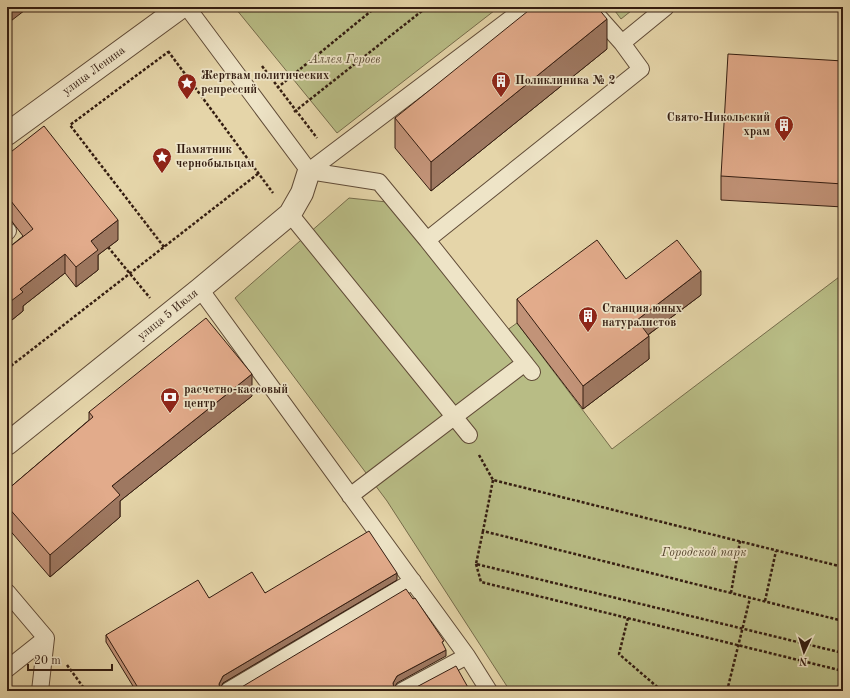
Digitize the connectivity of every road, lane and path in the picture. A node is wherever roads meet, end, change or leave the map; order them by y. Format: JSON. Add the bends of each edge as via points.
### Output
{"nodes":[{"id":1,"x":181,"y":7,"type":"edge"},
{"id":2,"x":187,"y":7,"type":"edge"},
{"id":3,"x":376,"y":7,"type":"edge"},
{"id":4,"x":427,"y":7,"type":"edge"},
{"id":5,"x":526,"y":7,"type":"edge"},
{"id":6,"x":590,"y":7,"type":"edge"},
{"id":7,"x":666,"y":7,"type":"edge"},
{"id":8,"x":150,"y":30,"type":"junction"},
{"id":9,"x":622,"y":43,"type":"junction"},
{"id":10,"x":168,"y":52,"type":"junction"},
{"id":11,"x":259,"y":62,"type":"dead end"},
{"id":12,"x":278,"y":87,"type":"junction"},
{"id":13,"x":258,"y":103,"type":"junction"},
{"id":14,"x":296,"y":110,"type":"junction"},
{"id":15,"x":276,"y":126,"type":"junction"},
{"id":16,"x":7,"y":134,"type":"edge"},
{"id":17,"x":331,"y":156,"type":"junction"},
{"id":18,"x":308,"y":171,"type":"junction"},
{"id":19,"x":259,"y":173,"type":"junction"},
{"id":20,"x":290,"y":214,"type":"junction"},
{"id":21,"x":427,"y":240,"type":"junction"},
{"id":22,"x":108,"y":247,"type":"edge"},
{"id":23,"x":164,"y":247,"type":"junction"},
{"id":24,"x":130,"y":274,"type":"junction"},
{"id":25,"x":200,"y":289,"type":"junction"},
{"id":26,"x":166,"y":317,"type":"junction"},
{"id":27,"x":7,"y":369,"type":"edge"},
{"id":28,"x":454,"y":417,"type":"junction"},
{"id":29,"x":469,"y":435,"type":"joint"},
{"id":30,"x":7,"y":444,"type":"edge"},
{"id":31,"x":493,"y":480,"type":"junction"},
{"id":32,"x":350,"y":496,"type":"junction"},
{"id":33,"x":483,"y":531,"type":"junction"},
{"id":34,"x":740,"y":542,"type":"junction"},
{"id":35,"x":776,"y":551,"type":"junction"},
{"id":36,"x":476,"y":564,"type":"junction"},
{"id":37,"x":843,"y":567,"type":"edge"},
{"id":38,"x":413,"y":581,"type":"junction"},
{"id":39,"x":7,"y":592,"type":"edge"},
{"id":40,"x":731,"y":593,"type":"junction"},
{"id":41,"x":750,"y":598,"type":"junction"},
{"id":42,"x":764,"y":601,"type":"junction"},
{"id":43,"x":628,"y":618,"type":"junction"},
{"id":44,"x":843,"y":621,"type":"edge"},
{"id":45,"x":742,"y":628,"type":"junction"},
{"id":46,"x":46,"y":638,"type":"junction"},
{"id":47,"x":738,"y":645,"type":"junction"},
{"id":48,"x":843,"y":653,"type":"edge"},
{"id":49,"x":467,"y":656,"type":"junction"},
{"id":50,"x":7,"y":669,"type":"edge"},
{"id":51,"x":843,"y":670,"type":"edge"},
{"id":52,"x":40,"y":691,"type":"edge"},
{"id":53,"x":228,"y":691,"type":"edge"},
{"id":54,"x":402,"y":691,"type":"edge"},
{"id":55,"x":489,"y":691,"type":"edge"},
{"id":56,"x":662,"y":691,"type":"edge"},
{"id":57,"x":727,"y":691,"type":"edge"}],
"edges":[{"from":1,"to":8,"type":"street","name":"улица Ленина"},
{"from":2,"to":13,"type":"lane"},
{"from":3,"to":12,"type":"path"},
{"from":4,"to":14,"type":"path"},
{"from":5,"to":17,"type":"lane"},
{"from":6,"to":9,"type":"lane"},
{"from":7,"to":9,"type":"lane"},
{"from":8,"to":10,"type":"path"},
{"from":8,"to":16,"type":"street","name":"улица Ленина"},
{"from":9,"to":21,"type":"lane","via":[[641,69]]},
{"from":10,"to":19,"type":"path"},
{"from":10,"to":23,"type":"path","via":[[70,125]]},
{"from":11,"to":12,"type":"path"},
{"from":12,"to":13,"type":"path"},
{"from":12,"to":14,"type":"path"},
{"from":13,"to":15,"type":"lane"},
{"from":14,"to":15,"type":"path"},
{"from":14,"to":17,"type":"path"},
{"from":15,"to":18,"type":"lane"},
{"from":17,"to":18,"type":"lane"},
{"from":18,"to":20,"type":"street","name":"улица 5 Июля","via":[[302,193]]},
{"from":18,"to":21,"type":"lane","via":[[379,182]]},
{"from":19,"to":20,"type":"path"},
{"from":19,"to":23,"type":"path"},
{"from":20,"to":25,"type":"street","name":"улица 5 Июля"},
{"from":20,"to":28,"type":"lane"},
{"from":21,"to":28,"type":"lane","via":[[528,368]]},
{"from":22,"to":24,"type":"path"},
{"from":23,"to":24,"type":"path"},
{"from":24,"to":26,"type":"path"},
{"from":24,"to":27,"type":"path"},
{"from":25,"to":26,"type":"street","name":"улица 5 Июля"},
{"from":25,"to":32,"type":"lane"},
{"from":26,"to":30,"type":"street","name":"улица 5 Июля"},
{"from":28,"to":29,"type":"lane"},
{"from":28,"to":32,"type":"lane"},
{"from":29,"to":31,"type":"path"},
{"from":31,"to":33,"type":"path"},
{"from":31,"to":34,"type":"path"},
{"from":32,"to":38,"type":"lane"},
{"from":33,"to":36,"type":"path"},
{"from":33,"to":40,"type":"path"},
{"from":34,"to":35,"type":"path"},
{"from":34,"to":40,"type":"path"},
{"from":35,"to":37,"type":"path"},
{"from":35,"to":42,"type":"path"},
{"from":36,"to":43,"type":"path","via":[[481,582]]},
{"from":36,"to":45,"type":"path"},
{"from":38,"to":49,"type":"lane"},
{"from":38,"to":53,"type":"lane"},
{"from":39,"to":46,"type":"lane"},
{"from":40,"to":41,"type":"path"},
{"from":41,"to":42,"type":"path"},
{"from":41,"to":45,"type":"path"},
{"from":42,"to":44,"type":"path"},
{"from":43,"to":47,"type":"path"},
{"from":43,"to":56,"type":"path","via":[[619,654]]},
{"from":45,"to":47,"type":"path"},
{"from":45,"to":48,"type":"path"},
{"from":46,"to":50,"type":"lane"},
{"from":46,"to":52,"type":"lane"},
{"from":47,"to":51,"type":"path"},
{"from":47,"to":57,"type":"path"},
{"from":49,"to":54,"type":"lane"},
{"from":49,"to":55,"type":"lane"}]}
